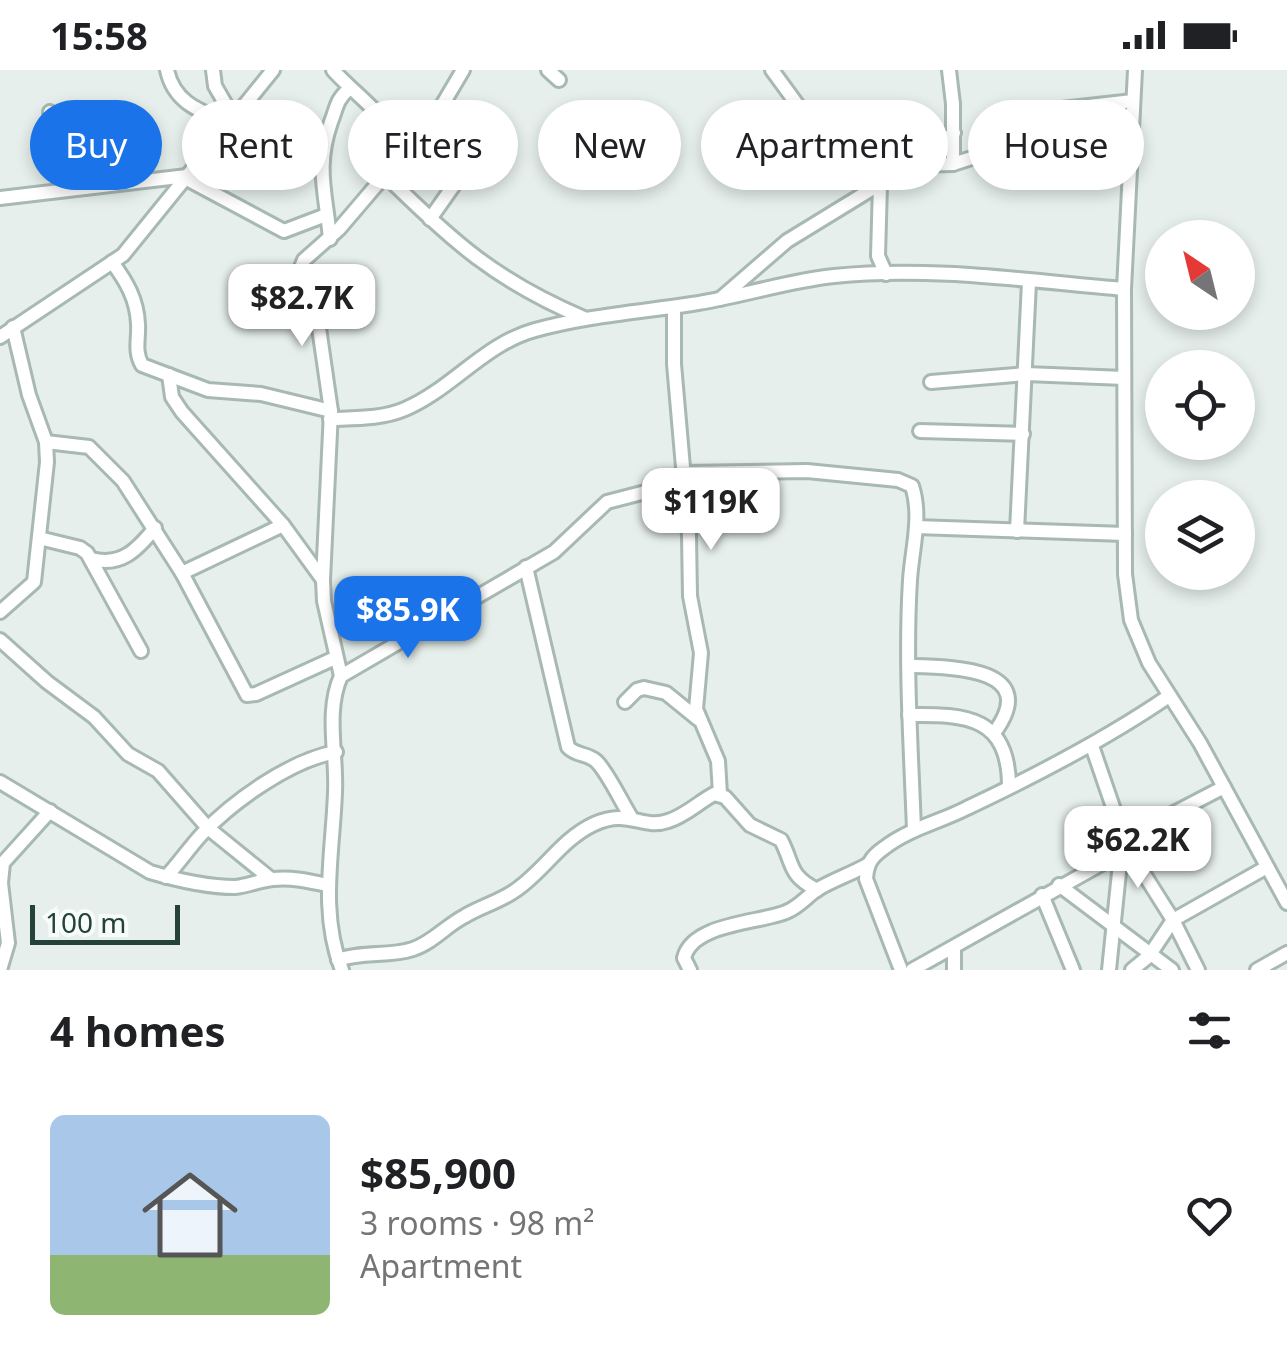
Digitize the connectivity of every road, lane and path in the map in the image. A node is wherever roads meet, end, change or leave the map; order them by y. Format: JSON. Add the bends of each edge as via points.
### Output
{"nodes":[{"id":1,"x":167,"y":70,"type":"edge"},
{"id":2,"x":213,"y":70,"type":"edge"},
{"id":3,"x":273,"y":70,"type":"edge"},
{"id":4,"x":333,"y":70,"type":"edge"},
{"id":5,"x":463,"y":70,"type":"edge"},
{"id":6,"x":772,"y":70,"type":"edge"},
{"id":7,"x":1134,"y":70,"type":"edge"},
{"id":8,"x":952,"y":72,"type":"edge"},
{"id":9,"x":349,"y":88,"type":"junction"},
{"id":10,"x":183,"y":100,"type":"edge"},
{"id":11,"x":222,"y":100,"type":"edge"},
{"id":12,"x":248,"y":100,"type":"edge"},
{"id":13,"x":362,"y":100,"type":"edge"},
{"id":14,"x":444,"y":100,"type":"edge"},
{"id":15,"x":794,"y":100,"type":"edge"},
{"id":16,"x":1132,"y":100,"type":"edge"},
{"id":17,"x":954,"y":133,"type":"junction"},
{"id":18,"x":948,"y":137,"type":"edge"},
{"id":19,"x":968,"y":158,"type":"edge"},
{"id":20,"x":948,"y":164,"type":"edge"},
{"id":21,"x":953,"y":164,"type":"junction"},
{"id":22,"x":182,"y":182,"type":"edge"},
{"id":23,"x":68,"y":190,"type":"edge"},
{"id":24,"x":210,"y":190,"type":"edge"},
{"id":25,"x":374,"y":190,"type":"edge"},
{"id":26,"x":400,"y":190,"type":"edge"},
{"id":27,"x":451,"y":190,"type":"edge"},
{"id":28,"x":871,"y":190,"type":"edge"},
{"id":29,"x":883,"y":190,"type":"edge"},
{"id":30,"x":1128,"y":190,"type":"edge"},
{"id":31,"x":0,"y":198,"type":"edge"},
{"id":32,"x":326,"y":214,"type":"junction"},
{"id":33,"x":430,"y":220,"type":"junction"},
{"id":34,"x":330,"y":239,"type":"junction"},
{"id":35,"x":878,"y":256,"type":"junction"},
{"id":36,"x":112,"y":262,"type":"junction"},
{"id":37,"x":886,"y":274,"type":"junction"},
{"id":38,"x":862,"y":275,"type":"junction"},
{"id":39,"x":1029,"y":282,"type":"junction"},
{"id":40,"x":1124,"y":289,"type":"junction"},
{"id":41,"x":718,"y":300,"type":"junction"},
{"id":42,"x":674,"y":307,"type":"junction"},
{"id":43,"x":584,"y":318,"type":"junction"},
{"id":44,"x":4,"y":330,"type":"edge"},
{"id":45,"x":1026,"y":374,"type":"junction"},
{"id":46,"x":169,"y":375,"type":"junction"},
{"id":47,"x":1124,"y":378,"type":"junction"},
{"id":48,"x":931,"y":382,"type":"dead end"},
{"id":49,"x":330,"y":415,"type":"junction"},
{"id":50,"x":920,"y":431,"type":"dead end"},
{"id":51,"x":1023,"y":434,"type":"junction"},
{"id":52,"x":46,"y":442,"type":"junction"},
{"id":53,"x":684,"y":478,"type":"junction"},
{"id":54,"x":283,"y":525,"type":"junction"},
{"id":55,"x":155,"y":528,"type":"junction"},
{"id":56,"x":916,"y":528,"type":"junction"},
{"id":57,"x":1017,"y":531,"type":"junction"},
{"id":58,"x":1125,"y":534,"type":"junction"},
{"id":59,"x":39,"y":538,"type":"junction"},
{"id":60,"x":91,"y":559,"type":"junction"},
{"id":61,"x":526,"y":567,"type":"junction"},
{"id":62,"x":182,"y":573,"type":"junction"},
{"id":63,"x":323,"y":580,"type":"junction"},
{"id":64,"x":0,"y":612,"type":"edge"},
{"id":65,"x":0,"y":640,"type":"edge"},
{"id":66,"x":141,"y":652,"type":"dead end"},
{"id":67,"x":335,"y":658,"type":"junction"},
{"id":68,"x":909,"y":666,"type":"junction"},
{"id":69,"x":341,"y":676,"type":"junction"},
{"id":70,"x":1169,"y":696,"type":"junction"},
{"id":71,"x":625,"y":702,"type":"dead end"},
{"id":72,"x":910,"y":716,"type":"junction"},
{"id":73,"x":698,"y":719,"type":"junction"},
{"id":74,"x":994,"y":733,"type":"junction"},
{"id":75,"x":1092,"y":746,"type":"junction"},
{"id":76,"x":336,"y":752,"type":"junction"},
{"id":77,"x":0,"y":782,"type":"edge"},
{"id":78,"x":1009,"y":787,"type":"junction"},
{"id":79,"x":1224,"y":787,"type":"junction"},
{"id":80,"x":720,"y":794,"type":"junction"},
{"id":81,"x":50,"y":811,"type":"junction"},
{"id":82,"x":632,"y":817,"type":"junction"},
{"id":83,"x":208,"y":828,"type":"junction"},
{"id":84,"x":914,"y":830,"type":"junction"},
{"id":85,"x":1124,"y":845,"type":"junction"},
{"id":86,"x":182,"y":860,"type":"junction"},
{"id":87,"x":867,"y":865,"type":"junction"},
{"id":88,"x":1267,"y":867,"type":"junction"},
{"id":89,"x":166,"y":877,"type":"junction"},
{"id":90,"x":272,"y":879,"type":"junction"},
{"id":91,"x":186,"y":882,"type":"junction"},
{"id":92,"x":327,"y":885,"type":"junction"},
{"id":93,"x":1059,"y":886,"type":"junction"},
{"id":94,"x":817,"y":890,"type":"junction"},
{"id":95,"x":1042,"y":894,"type":"junction"},
{"id":96,"x":1287,"y":903,"type":"edge"},
{"id":97,"x":1173,"y":920,"type":"junction"},
{"id":98,"x":1112,"y":924,"type":"junction"},
{"id":99,"x":954,"y":948,"type":"junction"},
{"id":100,"x":1287,"y":952,"type":"edge"},
{"id":101,"x":1149,"y":956,"type":"junction"},
{"id":102,"x":340,"y":965,"type":"edge"},
{"id":103,"x":0,"y":970,"type":"edge"},
{"id":104,"x":690,"y":970,"type":"edge"},
{"id":105,"x":901,"y":970,"type":"edge"},
{"id":106,"x":912,"y":970,"type":"edge"},
{"id":107,"x":954,"y":970,"type":"edge"},
{"id":108,"x":1072,"y":970,"type":"edge"},
{"id":109,"x":1109,"y":970,"type":"edge"},
{"id":110,"x":1132,"y":970,"type":"edge"},
{"id":111,"x":1172,"y":970,"type":"edge"},
{"id":112,"x":1198,"y":970,"type":"edge"},
{"id":113,"x":1257,"y":970,"type":"edge"}],
"edges":[{"from":1,"to":10,"type":"street"},
{"from":2,"to":11,"type":"street"},
{"from":3,"to":12,"type":"street"},
{"from":4,"to":9,"type":"street"},
{"from":5,"to":14,"type":"street"},
{"from":6,"to":15,"type":"street"},
{"from":7,"to":16,"type":"street"},
{"from":8,"to":17,"type":"street"},
{"from":9,"to":13,"type":"street"},
{"from":9,"to":32,"type":"street","via":[[334,105],[324,144]]},
{"from":17,"to":18,"type":"street"},
{"from":17,"to":21,"type":"street"},
{"from":19,"to":21,"type":"street"},
{"from":20,"to":21,"type":"street"},
{"from":22,"to":36,"type":"street"},
{"from":23,"to":31,"type":"street"},
{"from":24,"to":32,"type":"street","via":[[284,231]]},
{"from":25,"to":34,"type":"street"},
{"from":26,"to":33,"type":"street"},
{"from":27,"to":33,"type":"street"},
{"from":28,"to":41,"type":"street","via":[[787,241]]},
{"from":29,"to":35,"type":"street"},
{"from":30,"to":40,"type":"street"},
{"from":32,"to":34,"type":"street"},
{"from":33,"to":43,"type":"street","via":[[492,272]]},
{"from":34,"to":49,"type":"street","via":[[299,272],[318,314]]},
{"from":35,"to":37,"type":"street"},
{"from":35,"to":38,"type":"street"},
{"from":36,"to":44,"type":"street"},
{"from":36,"to":46,"type":"street","via":[[132,292],[139,362]]},
{"from":37,"to":38,"type":"street"},
{"from":37,"to":39,"type":"street"},
{"from":38,"to":41,"type":"street"},
{"from":39,"to":40,"type":"street"},
{"from":39,"to":45,"type":"street"},
{"from":40,"to":47,"type":"street"},
{"from":41,"to":42,"type":"street"},
{"from":42,"to":43,"type":"street"},
{"from":42,"to":53,"type":"street"},
{"from":43,"to":49,"type":"street","via":[[512,338],[404,409],[381,416]]},
{"from":44,"to":52,"type":"street"},
{"from":45,"to":47,"type":"street"},
{"from":45,"to":48,"type":"street"},
{"from":45,"to":51,"type":"street"},
{"from":46,"to":49,"type":"street","via":[[208,390],[261,394]]},
{"from":46,"to":54,"type":"street","via":[[182,412]]},
{"from":47,"to":58,"type":"street"},
{"from":49,"to":63,"type":"street"},
{"from":50,"to":51,"type":"street"},
{"from":51,"to":57,"type":"street"},
{"from":52,"to":55,"type":"street","via":[[96,451]]},
{"from":52,"to":59,"type":"street"},
{"from":53,"to":56,"type":"street","via":[[807,471],[907,482],[915,493]]},
{"from":53,"to":61,"type":"street","via":[[607,502],[566,543]]},
{"from":53,"to":73,"type":"street","via":[[690,596],[701,653]]},
{"from":54,"to":62,"type":"street"},
{"from":54,"to":63,"type":"street"},
{"from":55,"to":60,"type":"street","via":[[126,558]]},
{"from":55,"to":62,"type":"street"},
{"from":56,"to":57,"type":"street"},
{"from":56,"to":68,"type":"street"},
{"from":57,"to":58,"type":"street"},
{"from":58,"to":70,"type":"street","via":[[1132,620]]},
{"from":59,"to":60,"type":"street","via":[[80,548]]},
{"from":59,"to":64,"type":"street","via":[[34,582]]},
{"from":60,"to":66,"type":"street"},
{"from":61,"to":69,"type":"street"},
{"from":61,"to":82,"type":"street","via":[[568,747],[600,764]]},
{"from":62,"to":67,"type":"street","via":[[247,695]]},
{"from":63,"to":67,"type":"street"},
{"from":65,"to":83,"type":"street","via":[[94,717],[123,750],[158,772]]},
{"from":67,"to":69,"type":"street"},
{"from":68,"to":72,"type":"street"},
{"from":68,"to":74,"type":"street","via":[[958,667],[994,678],[1009,704]]},
{"from":69,"to":76,"type":"street","via":[[334,698]]},
{"from":70,"to":75,"type":"street"},
{"from":70,"to":79,"type":"street"},
{"from":71,"to":73,"type":"street","via":[[636,690],[657,689]]},
{"from":72,"to":74,"type":"street","via":[[960,715]]},
{"from":72,"to":84,"type":"street"},
{"from":73,"to":80,"type":"street","via":[[718,761]]},
{"from":74,"to":78,"type":"street","via":[[1007,759]]},
{"from":75,"to":78,"type":"street"},
{"from":75,"to":85,"type":"street"},
{"from":76,"to":83,"type":"street","via":[[298,763]]},
{"from":76,"to":92,"type":"street"},
{"from":77,"to":81,"type":"street"},
{"from":78,"to":84,"type":"street"},
{"from":79,"to":85,"type":"street"},
{"from":79,"to":88,"type":"street"},
{"from":80,"to":82,"type":"street","via":[[667,822]]},
{"from":80,"to":94,"type":"street","via":[[750,825],[781,840],[794,874]]},
{"from":81,"to":89,"type":"street"},
{"from":81,"to":103,"type":"street","via":[[3,863],[8,943]]},
{"from":82,"to":102,"type":"street","via":[[584,829],[516,891],[419,946],[363,952]]},
{"from":83,"to":86,"type":"street"},
{"from":83,"to":90,"type":"street"},
{"from":84,"to":87,"type":"street"},
{"from":85,"to":93,"type":"street"},
{"from":85,"to":97,"type":"street"},
{"from":85,"to":98,"type":"street"},
{"from":86,"to":89,"type":"street"},
{"from":86,"to":91,"type":"street"},
{"from":87,"to":94,"type":"street"},
{"from":87,"to":105,"type":"street","via":[[870,896]]},
{"from":88,"to":96,"type":"street"},
{"from":88,"to":97,"type":"street"},
{"from":89,"to":91,"type":"street"},
{"from":90,"to":91,"type":"street","via":[[236,887]]},
{"from":90,"to":92,"type":"street"},
{"from":92,"to":102,"type":"street"},
{"from":93,"to":95,"type":"street"},
{"from":93,"to":98,"type":"street"},
{"from":94,"to":104,"type":"street","via":[[790,911],[734,924],[695,942],[684,958]]},
{"from":95,"to":99,"type":"street"},
{"from":95,"to":108,"type":"street"},
{"from":97,"to":101,"type":"street"},
{"from":97,"to":112,"type":"street"},
{"from":98,"to":101,"type":"street"},
{"from":98,"to":109,"type":"street"},
{"from":99,"to":106,"type":"street"},
{"from":99,"to":107,"type":"street"},
{"from":100,"to":113,"type":"street"},
{"from":101,"to":110,"type":"street"},
{"from":101,"to":111,"type":"street"}]}
